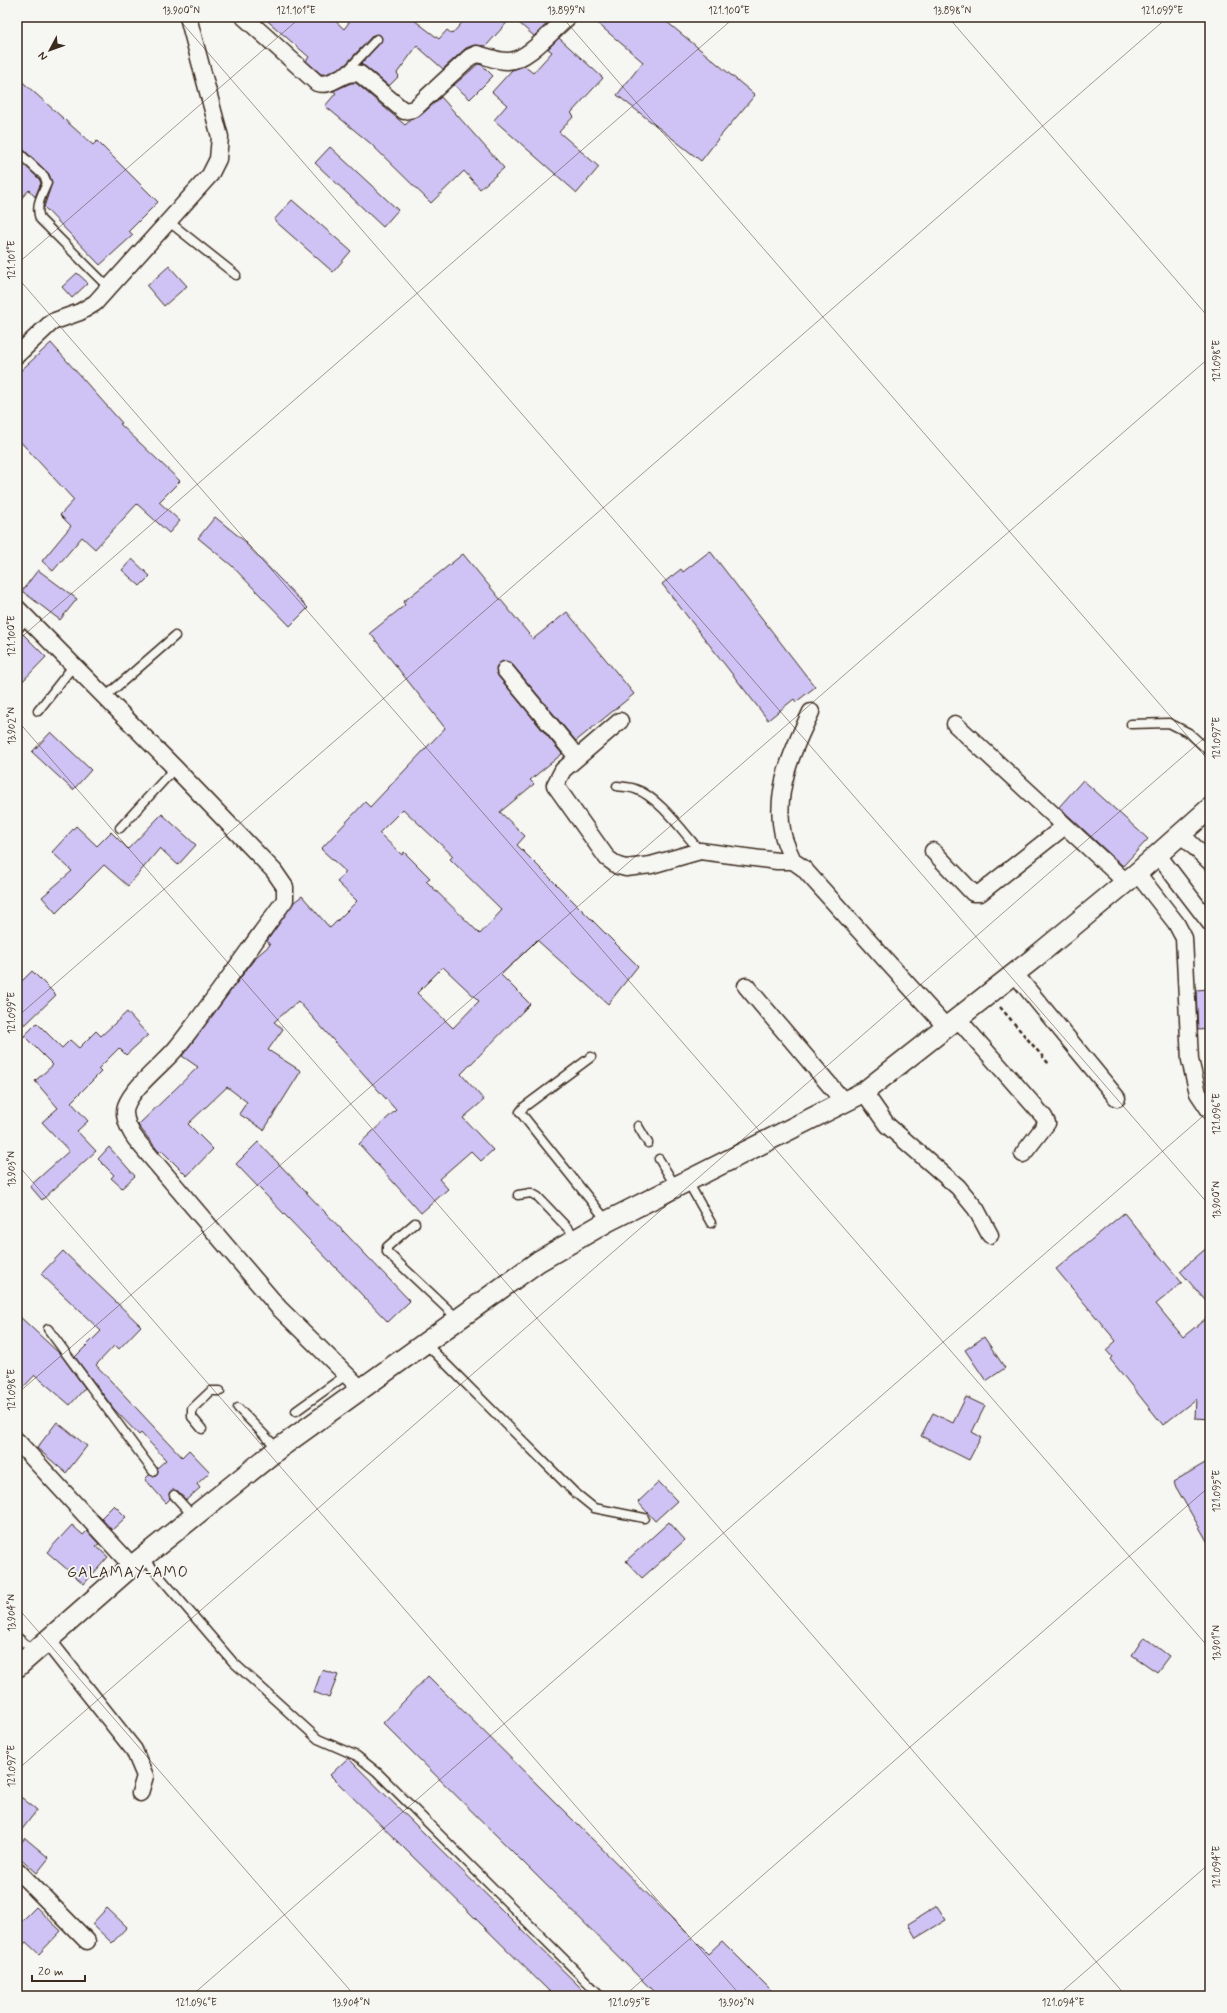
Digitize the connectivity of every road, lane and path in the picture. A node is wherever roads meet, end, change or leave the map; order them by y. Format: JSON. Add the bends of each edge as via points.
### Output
{"nodes":[{"id":1,"x":188,"y":17,"type":"edge"},
{"id":2,"x":568,"y":17,"type":"edge"},
{"id":3,"x":248,"y":18,"type":"edge"},
{"id":4,"x":377,"y":39,"type":"dead end"},
{"id":5,"x":344,"y":74,"type":"junction"},
{"id":6,"x":17,"y":151,"type":"edge"},
{"id":7,"x":168,"y":221,"type":"junction"},
{"id":8,"x":236,"y":275,"type":"dead end"},
{"id":9,"x":109,"y":288,"type":"junction"},
{"id":10,"x":17,"y":355,"type":"edge"},
{"id":11,"x":20,"y":618,"type":"edge"},
{"id":12,"x":175,"y":636,"type":"dead end"},
{"id":13,"x":74,"y":665,"type":"junction"},
{"id":14,"x":504,"y":670,"type":"dead end"},
{"id":15,"x":105,"y":697,"type":"junction"},
{"id":16,"x":38,"y":711,"type":"dead end"},
{"id":17,"x":811,"y":712,"type":"dead end"},
{"id":18,"x":620,"y":722,"type":"dead end"},
{"id":19,"x":955,"y":724,"type":"dead end"},
{"id":20,"x":1131,"y":724,"type":"dead end"},
{"id":21,"x":1210,"y":752,"type":"edge"},
{"id":22,"x":577,"y":757,"type":"junction"},
{"id":23,"x":175,"y":768,"type":"junction"},
{"id":24,"x":617,"y":786,"type":"dead end"},
{"id":25,"x":1210,"y":808,"type":"edge"},
{"id":26,"x":1065,"y":826,"type":"junction"},
{"id":27,"x":120,"y":828,"type":"dead end"},
{"id":28,"x":1181,"y":834,"type":"junction"},
{"id":29,"x":700,"y":851,"type":"junction"},
{"id":30,"x":933,"y":851,"type":"dead end"},
{"id":31,"x":1158,"y":855,"type":"junction"},
{"id":32,"x":793,"y":861,"type":"junction"},
{"id":33,"x":1210,"y":862,"type":"edge"},
{"id":34,"x":1132,"y":877,"type":"junction"},
{"id":35,"x":1210,"y":923,"type":"edge"},
{"id":36,"x":1015,"y":974,"type":"junction"},
{"id":37,"x":746,"y":986,"type":"dead end"},
{"id":38,"x":989,"y":994,"type":"junction"},
{"id":39,"x":952,"y":1023,"type":"junction"},
{"id":40,"x":591,"y":1057,"type":"dead end"},
{"id":41,"x":1049,"y":1064,"type":"dead end"},
{"id":42,"x":864,"y":1092,"type":"junction"},
{"id":43,"x":1117,"y":1098,"type":"dead end"},
{"id":44,"x":844,"y":1102,"type":"junction"},
{"id":45,"x":1210,"y":1111,"type":"edge"},
{"id":46,"x":638,"y":1126,"type":"dead end"},
{"id":47,"x":648,"y":1143,"type":"dead end"},
{"id":48,"x":1023,"y":1154,"type":"dead end"},
{"id":49,"x":659,"y":1159,"type":"dead end"},
{"id":50,"x":682,"y":1184,"type":"junction"},
{"id":51,"x":518,"y":1195,"type":"dead end"},
{"id":52,"x":608,"y":1222,"type":"junction"},
{"id":53,"x":711,"y":1223,"type":"dead end"},
{"id":54,"x":415,"y":1224,"type":"dead end"},
{"id":55,"x":990,"y":1234,"type":"dead end"},
{"id":56,"x":578,"y":1239,"type":"junction"},
{"id":57,"x":458,"y":1319,"type":"junction"},
{"id":58,"x":48,"y":1329,"type":"dead end"},
{"id":59,"x":425,"y":1343,"type":"junction"},
{"id":60,"x":346,"y":1375,"type":"junction"},
{"id":61,"x":361,"y":1389,"type":"junction"},
{"id":62,"x":220,"y":1391,"type":"dead end"},
{"id":63,"x":238,"y":1408,"type":"dead end"},
{"id":64,"x":296,"y":1411,"type":"dead end"},
{"id":65,"x":202,"y":1429,"type":"dead end"},
{"id":66,"x":17,"y":1441,"type":"edge"},
{"id":67,"x":278,"y":1449,"type":"junction"},
{"id":68,"x":153,"y":1471,"type":"dead end"},
{"id":69,"x":174,"y":1495,"type":"dead end"},
{"id":70,"x":193,"y":1516,"type":"junction"},
{"id":71,"x":644,"y":1518,"type":"dead end"},
{"id":72,"x":138,"y":1562,"type":"junction"},
{"id":73,"x":17,"y":1637,"type":"edge"},
{"id":74,"x":41,"y":1646,"type":"junction"},
{"id":75,"x":17,"y":1667,"type":"edge"},
{"id":76,"x":140,"y":1793,"type":"dead end"},
{"id":77,"x":17,"y":1870,"type":"edge"},
{"id":78,"x":87,"y":1942,"type":"dead end"},
{"id":79,"x":601,"y":1996,"type":"edge"}],
"edges":[{"from":1,"to":7,"type":"street","via":[[220,137],[218,159],[210,175]]},
{"from":2,"to":5,"type":"street","via":[[524,57],[509,62],[477,54],[470,57],[408,112],[360,74]]},
{"from":3,"to":5,"type":"street","via":[[317,83],[332,83]]},
{"from":4,"to":5,"type":"lane"},
{"from":6,"to":9,"type":"lane","via":[[44,176],[47,183],[38,204],[40,219]]},
{"from":7,"to":8,"type":"lane"},
{"from":7,"to":9,"type":"street"},
{"from":9,"to":10,"type":"street","via":[[95,303],[80,312],[52,322]]},
{"from":11,"to":13,"type":"street"},
{"from":12,"to":15,"type":"lane"},
{"from":13,"to":15,"type":"street"},
{"from":13,"to":16,"type":"lane"},
{"from":14,"to":22,"type":"street"},
{"from":15,"to":23,"type":"street"},
{"from":17,"to":32,"type":"street","via":[[794,746],[781,796],[783,835]]},
{"from":18,"to":22,"type":"street"},
{"from":19,"to":26,"type":"street"},
{"from":20,"to":21,"type":"lane","via":[[1169,723],[1188,733]]},
{"from":22,"to":29,"type":"street","via":[[563,770],[555,785],[607,858],[626,868],[651,865]]},
{"from":23,"to":27,"type":"lane"},
{"from":23,"to":60,"type":"street","via":[[274,870],[285,888],[285,900],[177,1047],[134,1093],[126,1106],[125,1114],[132,1134],[138,1142],[279,1308]]},
{"from":24,"to":29,"type":"lane","via":[[635,788],[645,794],[659,805]]},
{"from":25,"to":28,"type":"street"},
{"from":26,"to":30,"type":"street","via":[[980,893],[973,893]]},
{"from":26,"to":34,"type":"street"},
{"from":28,"to":31,"type":"street"},
{"from":28,"to":33,"type":"street"},
{"from":29,"to":32,"type":"street"},
{"from":31,"to":34,"type":"street"},
{"from":31,"to":35,"type":"street"},
{"from":32,"to":39,"type":"street","via":[[803,868]]},
{"from":34,"to":36,"type":"street"},
{"from":34,"to":45,"type":"street","via":[[1176,923],[1184,938],[1190,1060],[1198,1093]]},
{"from":36,"to":38,"type":"street"},
{"from":36,"to":43,"type":"street"},
{"from":37,"to":44,"type":"street"},
{"from":38,"to":39,"type":"street"},
{"from":38,"to":41,"type":"path"},
{"from":39,"to":42,"type":"street"},
{"from":39,"to":48,"type":"street","via":[[1044,1116],[1047,1123]]},
{"from":40,"to":52,"type":"lane","via":[[520,1112]]},
{"from":42,"to":44,"type":"street"},
{"from":42,"to":55,"type":"street","via":[[887,1126],[958,1187],[976,1209]]},
{"from":44,"to":50,"type":"street"},
{"from":46,"to":47,"type":"lane"},
{"from":49,"to":50,"type":"lane"},
{"from":50,"to":52,"type":"street"},
{"from":50,"to":53,"type":"lane"},
{"from":51,"to":56,"type":"lane","via":[[531,1193],[538,1197]]},
{"from":52,"to":56,"type":"street"},
{"from":54,"to":57,"type":"lane","via":[[387,1247],[387,1252]]},
{"from":56,"to":57,"type":"street","via":[[539,1261]]},
{"from":57,"to":59,"type":"street"},
{"from":58,"to":68,"type":"lane"},
{"from":59,"to":61,"type":"street"},
{"from":59,"to":71,"type":"lane","via":[[573,1492],[594,1508]]},
{"from":60,"to":61,"type":"street"},
{"from":60,"to":64,"type":"lane"},
{"from":61,"to":67,"type":"street"},
{"from":62,"to":65,"type":"lane","via":[[211,1391],[192,1409],[192,1417]]},
{"from":63,"to":67,"type":"lane"},
{"from":66,"to":72,"type":"street"},
{"from":67,"to":70,"type":"street"},
{"from":69,"to":70,"type":"lane"},
{"from":70,"to":72,"type":"street"},
{"from":72,"to":74,"type":"street"},
{"from":72,"to":79,"type":"lane","via":[[233,1662],[318,1739],[357,1756],[377,1772]]},
{"from":73,"to":74,"type":"lane"},
{"from":74,"to":75,"type":"street"},
{"from":74,"to":76,"type":"street","via":[[134,1750],[145,1776]]},
{"from":77,"to":78,"type":"street"}]}
